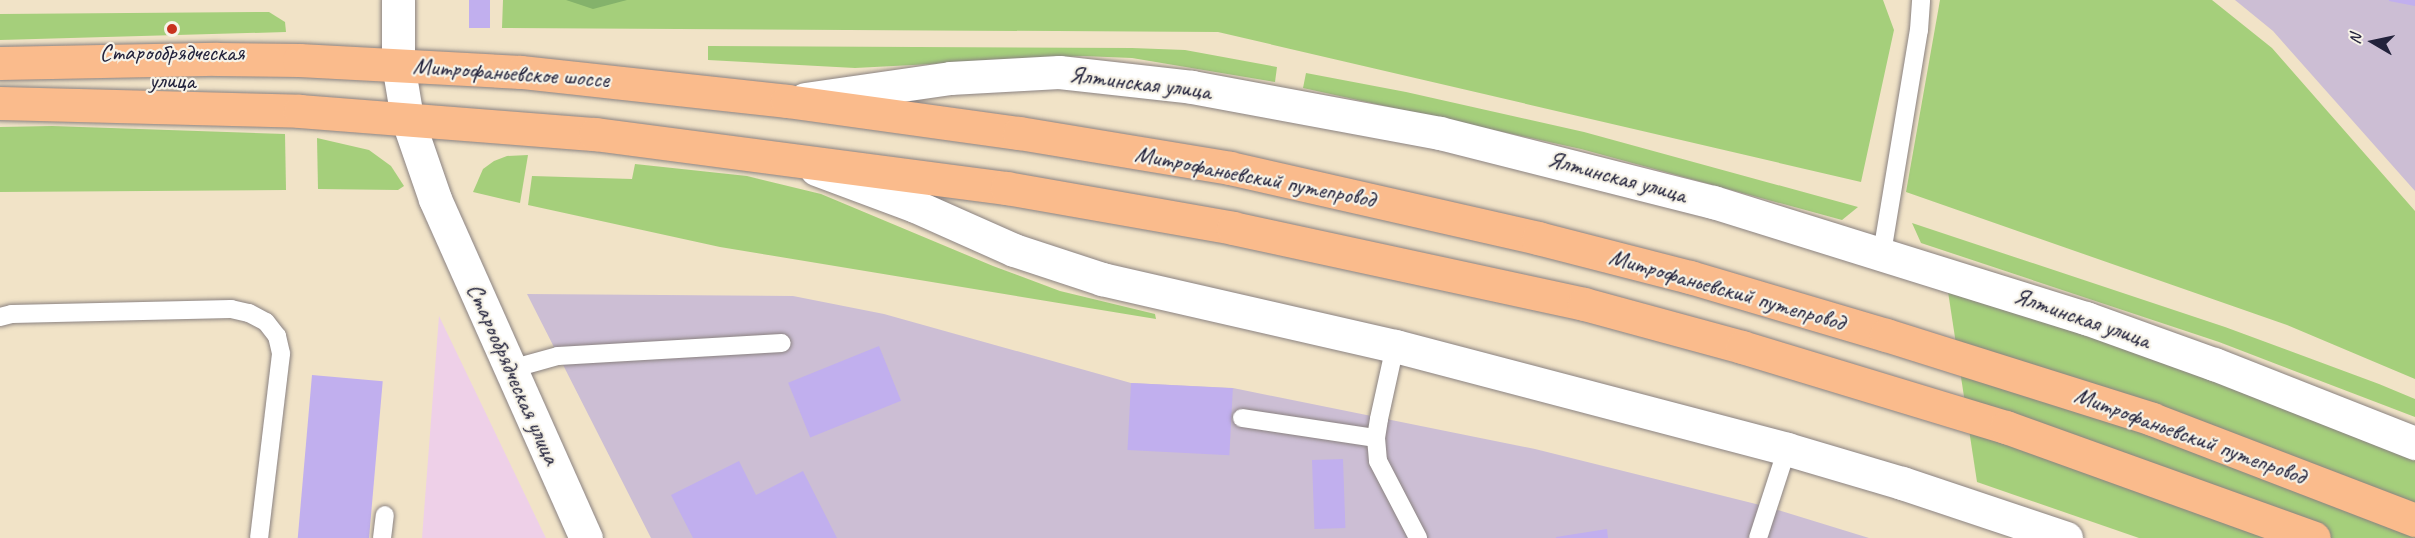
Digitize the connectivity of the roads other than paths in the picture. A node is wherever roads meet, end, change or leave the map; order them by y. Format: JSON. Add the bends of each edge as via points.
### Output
{"nodes":[{"id":1,"x":398,"y":0,"type":"edge"},
{"id":2,"x":1921,"y":0,"type":"edge"},
{"id":3,"x":0,"y":63,"type":"edge"},
{"id":4,"x":398,"y":64,"type":"junction"},
{"id":5,"x":787,"y":101,"type":"junction"},
{"id":6,"x":0,"y":103,"type":"edge"},
{"id":7,"x":407,"y":118,"type":"junction"},
{"id":8,"x":1018,"y":133,"type":"joint"},
{"id":9,"x":786,"y":158,"type":"junction"},
{"id":10,"x":1882,"y":253,"type":"junction"},
{"id":11,"x":0,"y":317,"type":"edge"},
{"id":12,"x":782,"y":343,"type":"dead end"},
{"id":13,"x":1395,"y":346,"type":"junction"},
{"id":14,"x":511,"y":369,"type":"junction"},
{"id":15,"x":1242,"y":418,"type":"dead end"},
{"id":16,"x":1377,"y":438,"type":"junction"},
{"id":17,"x":2415,"y":443,"type":"edge"},
{"id":18,"x":1787,"y":449,"type":"junction"},
{"id":19,"x":385,"y":515,"type":"dead end"},
{"id":20,"x":2415,"y":520,"type":"edge"},
{"id":21,"x":259,"y":538,"type":"edge"},
{"id":22,"x":382,"y":538,"type":"edge"},
{"id":23,"x":586,"y":538,"type":"edge"},
{"id":24,"x":1418,"y":538,"type":"edge"},
{"id":25,"x":1758,"y":538,"type":"edge"},
{"id":26,"x":2066,"y":538,"type":"edge"},
{"id":27,"x":2314,"y":538,"type":"edge"}],
"edges":[{"from":1,"to":4,"type":"street","name":"Старообрядческая улица"},
{"from":2,"to":10,"type":"lane"},
{"from":3,"to":4,"type":"main road","name":"Митрофаньевское шоссе","via":[[217,58]]},
{"from":4,"to":5,"type":"main road","name":"Митрофаньевское шоссе","via":[[586,78]]},
{"from":4,"to":7,"type":"street","name":"Старообрядческая улица"},
{"from":5,"to":8,"type":"main road","name":"Митрофаньевское шоссе"},
{"from":5,"to":10,"type":"street","name":"Ялтинская улица","via":[[951,78],[1059,72],[1192,87],[1440,133],[1713,202]]},
{"from":6,"to":7,"type":"main road","via":[[204,107]]},
{"from":7,"to":9,"type":"main road","via":[[595,134]]},
{"from":7,"to":14,"type":"street","name":"Старообрядческая улица","via":[[435,199]]},
{"from":8,"to":20,"type":"main road","name":"Митрофаньевский путепровод","via":[[1230,168],[1445,216],[1690,278],[2152,419]]},
{"from":9,"to":13,"type":"street","via":[[915,206],[1014,250],[1102,279]]},
{"from":9,"to":27,"type":"main road","via":[[1008,188],[1244,231],[1584,304],[1943,407]]},
{"from":10,"to":17,"type":"street","name":"Ялтинская улица","via":[[2097,322]]},
{"from":11,"to":21,"type":"lane","via":[[231,309],[266,322],[277,336],[281,354]]},
{"from":12,"to":14,"type":"lane","via":[[558,357]]},
{"from":13,"to":16,"type":"lane"},
{"from":13,"to":18,"type":"street"},
{"from":14,"to":23,"type":"street","name":"Старообрядческая улица"},
{"from":15,"to":16,"type":"lane"},
{"from":16,"to":24,"type":"lane","via":[[1378,461]]},
{"from":18,"to":25,"type":"lane"},
{"from":18,"to":26,"type":"street"},
{"from":19,"to":22,"type":"lane"}]}
